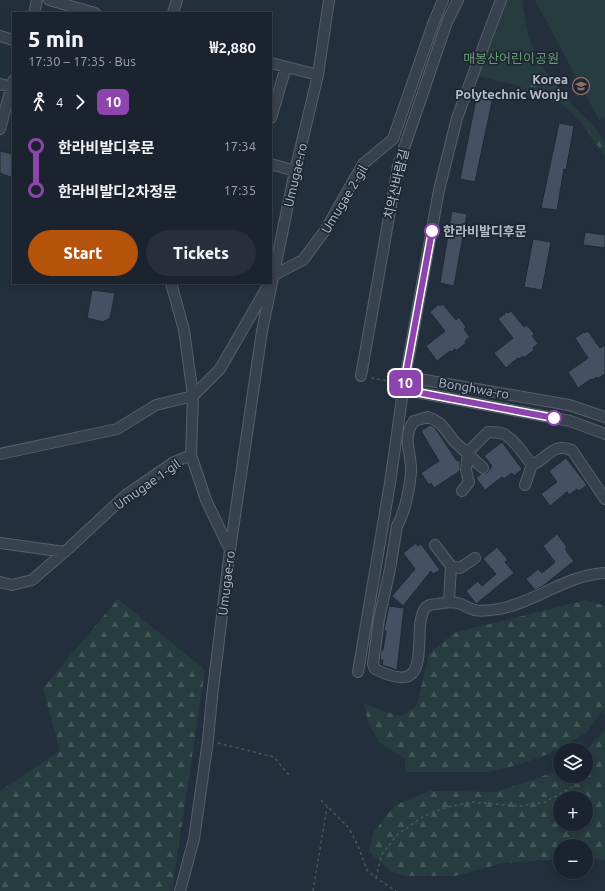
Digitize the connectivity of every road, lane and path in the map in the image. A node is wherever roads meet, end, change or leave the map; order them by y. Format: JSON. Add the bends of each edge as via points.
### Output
{"nodes":[{"id":1,"x":37,"y":0,"type":"edge"},
{"id":2,"x":49,"y":0,"type":"edge"},
{"id":3,"x":177,"y":0,"type":"edge"},
{"id":4,"x":329,"y":0,"type":"edge"},
{"id":5,"x":443,"y":0,"type":"edge"},
{"id":6,"x":458,"y":0,"type":"edge"},
{"id":7,"x":501,"y":0,"type":"edge"},
{"id":8,"x":34,"y":12,"type":"edge"},
{"id":9,"x":91,"y":12,"type":"edge"},
{"id":10,"x":174,"y":12,"type":"edge"},
{"id":11,"x":0,"y":36,"type":"edge"},
{"id":12,"x":12,"y":40,"type":"edge"},
{"id":13,"x":272,"y":63,"type":"edge"},
{"id":14,"x":286,"y":67,"type":"junction"},
{"id":15,"x":318,"y":75,"type":"junction"},
{"id":16,"x":0,"y":84,"type":"edge"},
{"id":17,"x":12,"y":85,"type":"edge"},
{"id":18,"x":272,"y":115,"type":"edge"},
{"id":19,"x":0,"y":129,"type":"edge"},
{"id":20,"x":272,"y":164,"type":"edge"},
{"id":21,"x":295,"y":171,"type":"junction"},
{"id":22,"x":272,"y":274,"type":"edge"},
{"id":23,"x":272,"y":277,"type":"edge"},
{"id":24,"x":171,"y":284,"type":"edge"},
{"id":25,"x":268,"y":284,"type":"edge"},
{"id":26,"x":270,"y":284,"type":"edge"},
{"id":27,"x":361,"y":376,"type":"joint"},
{"id":28,"x":404,"y":384,"type":"junction"},
{"id":29,"x":193,"y":396,"type":"junction"},
{"id":30,"x":605,"y":416,"type":"edge"},
{"id":31,"x":605,"y":434,"type":"edge"},
{"id":32,"x":468,"y":452,"type":"junction"},
{"id":33,"x":0,"y":454,"type":"edge"},
{"id":34,"x":191,"y":455,"type":"junction"},
{"id":35,"x":532,"y":465,"type":"junction"},
{"id":36,"x":483,"y":468,"type":"dead end"},
{"id":37,"x":525,"y":485,"type":"dead end"},
{"id":38,"x":462,"y":491,"type":"dead end"},
{"id":39,"x":604,"y":496,"type":"edge"},
{"id":40,"x":0,"y":543,"type":"edge"},
{"id":41,"x":434,"y":545,"type":"dead end"},
{"id":42,"x":230,"y":550,"type":"junction"},
{"id":43,"x":65,"y":552,"type":"junction"},
{"id":44,"x":476,"y":558,"type":"dead end"},
{"id":45,"x":451,"y":566,"type":"junction"},
{"id":46,"x":605,"y":572,"type":"edge"},
{"id":47,"x":0,"y":582,"type":"edge"},
{"id":48,"x":449,"y":602,"type":"junction"},
{"id":49,"x":358,"y":672,"type":"dead end"},
{"id":50,"x":208,"y":740,"type":"junction"},
{"id":51,"x":289,"y":774,"type":"dead end"},
{"id":52,"x":576,"y":785,"type":"dead end"},
{"id":53,"x":321,"y":800,"type":"dead end"},
{"id":54,"x":327,"y":807,"type":"junction"},
{"id":55,"x":376,"y":878,"type":"junction"},
{"id":56,"x":180,"y":891,"type":"edge"},
{"id":57,"x":313,"y":891,"type":"edge"},
{"id":58,"x":396,"y":891,"type":"edge"}],
"edges":[{"from":1,"to":8,"type":"street"},
{"from":2,"to":9,"type":"street"},
{"from":3,"to":10,"type":"street"},
{"from":4,"to":15,"type":"street","name":"Umugae-ro"},
{"from":5,"to":23,"type":"street","name":"Umugae 2-gil","via":[[432,24],[393,139],[363,164],[326,229],[304,260]]},
{"from":6,"to":27,"type":"street","name":"치악산바람길","via":[[447,22],[398,166]]},
{"from":7,"to":28,"type":"street","via":[[457,118],[439,190]]},
{"from":11,"to":12,"type":"street"},
{"from":13,"to":14,"type":"street"},
{"from":14,"to":15,"type":"street"},
{"from":14,"to":18,"type":"street"},
{"from":15,"to":21,"type":"street","name":"Umugae-ro"},
{"from":16,"to":17,"type":"street"},
{"from":17,"to":19,"type":"street"},
{"from":20,"to":21,"type":"street"},
{"from":21,"to":22,"type":"street","name":"Umugae-ro"},
{"from":24,"to":29,"type":"street","via":[[184,330]]},
{"from":25,"to":29,"type":"street","via":[[220,369]]},
{"from":26,"to":42,"type":"street","name":"Umugae-ro"},
{"from":27,"to":28,"type":"path"},
{"from":28,"to":30,"type":"street","name":"Bonghwa-ro","via":[[419,379],[569,405]]},
{"from":28,"to":31,"type":"street","name":"Bonghwa-ro","via":[[416,392],[570,421]]},
{"from":28,"to":49,"type":"street"},
{"from":29,"to":33,"type":"street","via":[[156,406],[117,429]]},
{"from":29,"to":34,"type":"street"},
{"from":32,"to":35,"type":"street","via":[[488,432],[496,432],[504,434],[515,443]]},
{"from":32,"to":36,"type":"street"},
{"from":32,"to":38,"type":"street","via":[[466,470],[469,482]]},
{"from":32,"to":48,"type":"street","via":[[434,419],[428,417],[414,420],[409,428],[407,438],[411,472],[406,503],[397,526],[379,619],[373,664],[375,669],[394,677],[411,676],[418,661],[424,610],[428,605]]},
{"from":34,"to":42,"type":"street","name":"Umugae 1-gil","via":[[206,500]]},
{"from":34,"to":43,"type":"street","name":"Umugae 1-gil","via":[[174,462],[126,495]]},
{"from":35,"to":37,"type":"street"},
{"from":35,"to":39,"type":"street","via":[[559,448],[572,450]]},
{"from":40,"to":43,"type":"street"},
{"from":41,"to":45,"type":"street"},
{"from":42,"to":50,"type":"street","name":"Umugae-ro"},
{"from":43,"to":47,"type":"street","name":"Umugae 1-gil","via":[[32,580],[12,585]]},
{"from":44,"to":45,"type":"street","via":[[460,568]]},
{"from":45,"to":48,"type":"street"},
{"from":46,"to":48,"type":"street","via":[[571,580],[519,604],[498,609],[475,610]]},
{"from":50,"to":51,"type":"path","via":[[274,758]]},
{"from":50,"to":56,"type":"street","name":"Umugae-ro","via":[[194,839]]},
{"from":52,"to":55,"type":"path","via":[[545,802],[520,806],[472,802],[447,807],[424,816],[398,834],[382,854]]},
{"from":53,"to":54,"type":"path"},
{"from":54,"to":55,"type":"path","via":[[349,828],[367,870]]},
{"from":54,"to":57,"type":"path"},
{"from":55,"to":58,"type":"path"}]}
